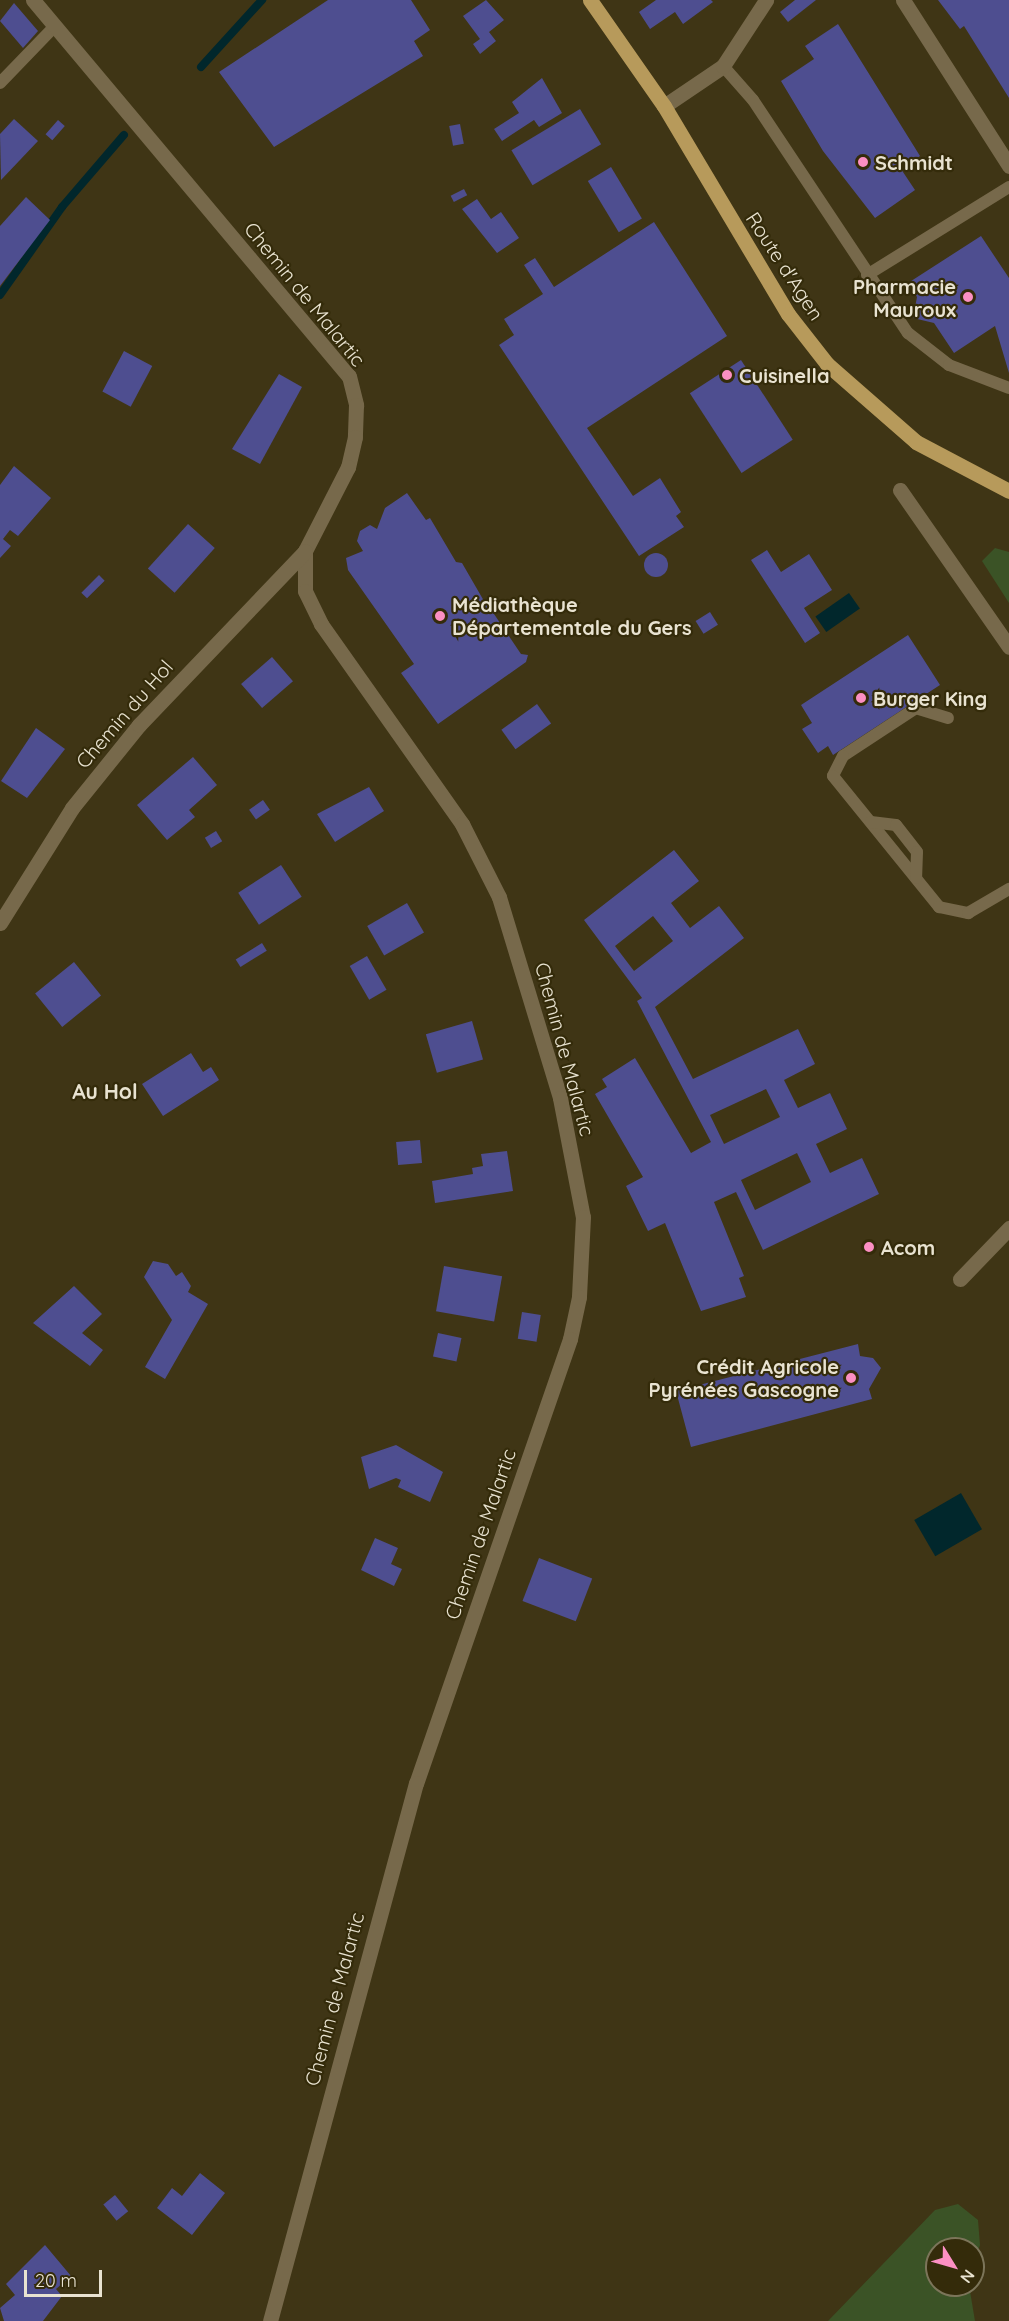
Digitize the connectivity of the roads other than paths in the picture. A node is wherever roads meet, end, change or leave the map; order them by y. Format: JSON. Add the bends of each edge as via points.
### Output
{"nodes":[{"id":1,"x":33,"y":0,"type":"edge"},
{"id":2,"x":590,"y":0,"type":"edge"},
{"id":3,"x":766,"y":0,"type":"edge"},
{"id":4,"x":903,"y":0,"type":"edge"},
{"id":5,"x":55,"y":26,"type":"junction"},
{"id":6,"x":723,"y":66,"type":"junction"},
{"id":7,"x":0,"y":83,"type":"edge"},
{"id":8,"x":664,"y":106,"type":"junction"},
{"id":9,"x":1009,"y":166,"type":"edge"},
{"id":10,"x":1009,"y":187,"type":"edge"},
{"id":11,"x":867,"y":275,"type":"junction"},
{"id":12,"x":1009,"y":388,"type":"edge"},
{"id":13,"x":900,"y":490,"type":"dead end"},
{"id":14,"x":1009,"y":491,"type":"edge"},
{"id":15,"x":305,"y":551,"type":"junction"},
{"id":16,"x":1009,"y":647,"type":"edge"},
{"id":17,"x":948,"y":718,"type":"dead end"},
{"id":18,"x":871,"y":822,"type":"junction"},
{"id":19,"x":916,"y":878,"type":"junction"},
{"id":20,"x":1009,"y":889,"type":"edge"},
{"id":21,"x":0,"y":923,"type":"edge"},
{"id":22,"x":1009,"y":1228,"type":"edge"},
{"id":23,"x":960,"y":1279,"type":"dead end"},
{"id":24,"x":268,"y":2318,"type":"edge"}],
"edges":[{"from":1,"to":5,"type":"street","name":"Chemin de Malartic"},
{"from":2,"to":8,"type":"main road","name":"Route d'Agen"},
{"from":3,"to":6,"type":"street"},
{"from":4,"to":9,"type":"street"},
{"from":5,"to":7,"type":"lane"},
{"from":5,"to":15,"type":"street","name":"Chemin de Malartic","via":[[349,376],[356,405],[348,467]]},
{"from":6,"to":8,"type":"street"},
{"from":6,"to":11,"type":"lane","via":[[753,100]]},
{"from":8,"to":14,"type":"main road","name":"Route d'Agen","via":[[782,304],[827,364],[916,442]]},
{"from":10,"to":11,"type":"lane"},
{"from":11,"to":12,"type":"lane","via":[[908,333],[929,352]]},
{"from":13,"to":16,"type":"street"},
{"from":15,"to":21,"type":"street","name":"Chemin du Hol","via":[[139,725],[72,808]]},
{"from":15,"to":24,"type":"street","name":"Chemin de Malartic","via":[[306,591],[321,624],[462,824],[499,897],[561,1098],[583,1217],[579,1297],[570,1340],[416,1783]]},
{"from":17,"to":18,"type":"lane","via":[[916,708],[837,764],[833,776]]},
{"from":18,"to":19,"type":"lane"},
{"from":18,"to":19,"type":"lane","via":[[896,825],[917,852]]},
{"from":19,"to":20,"type":"lane","via":[[939,907],[955,915],[968,913]]},
{"from":22,"to":23,"type":"street"}]}
